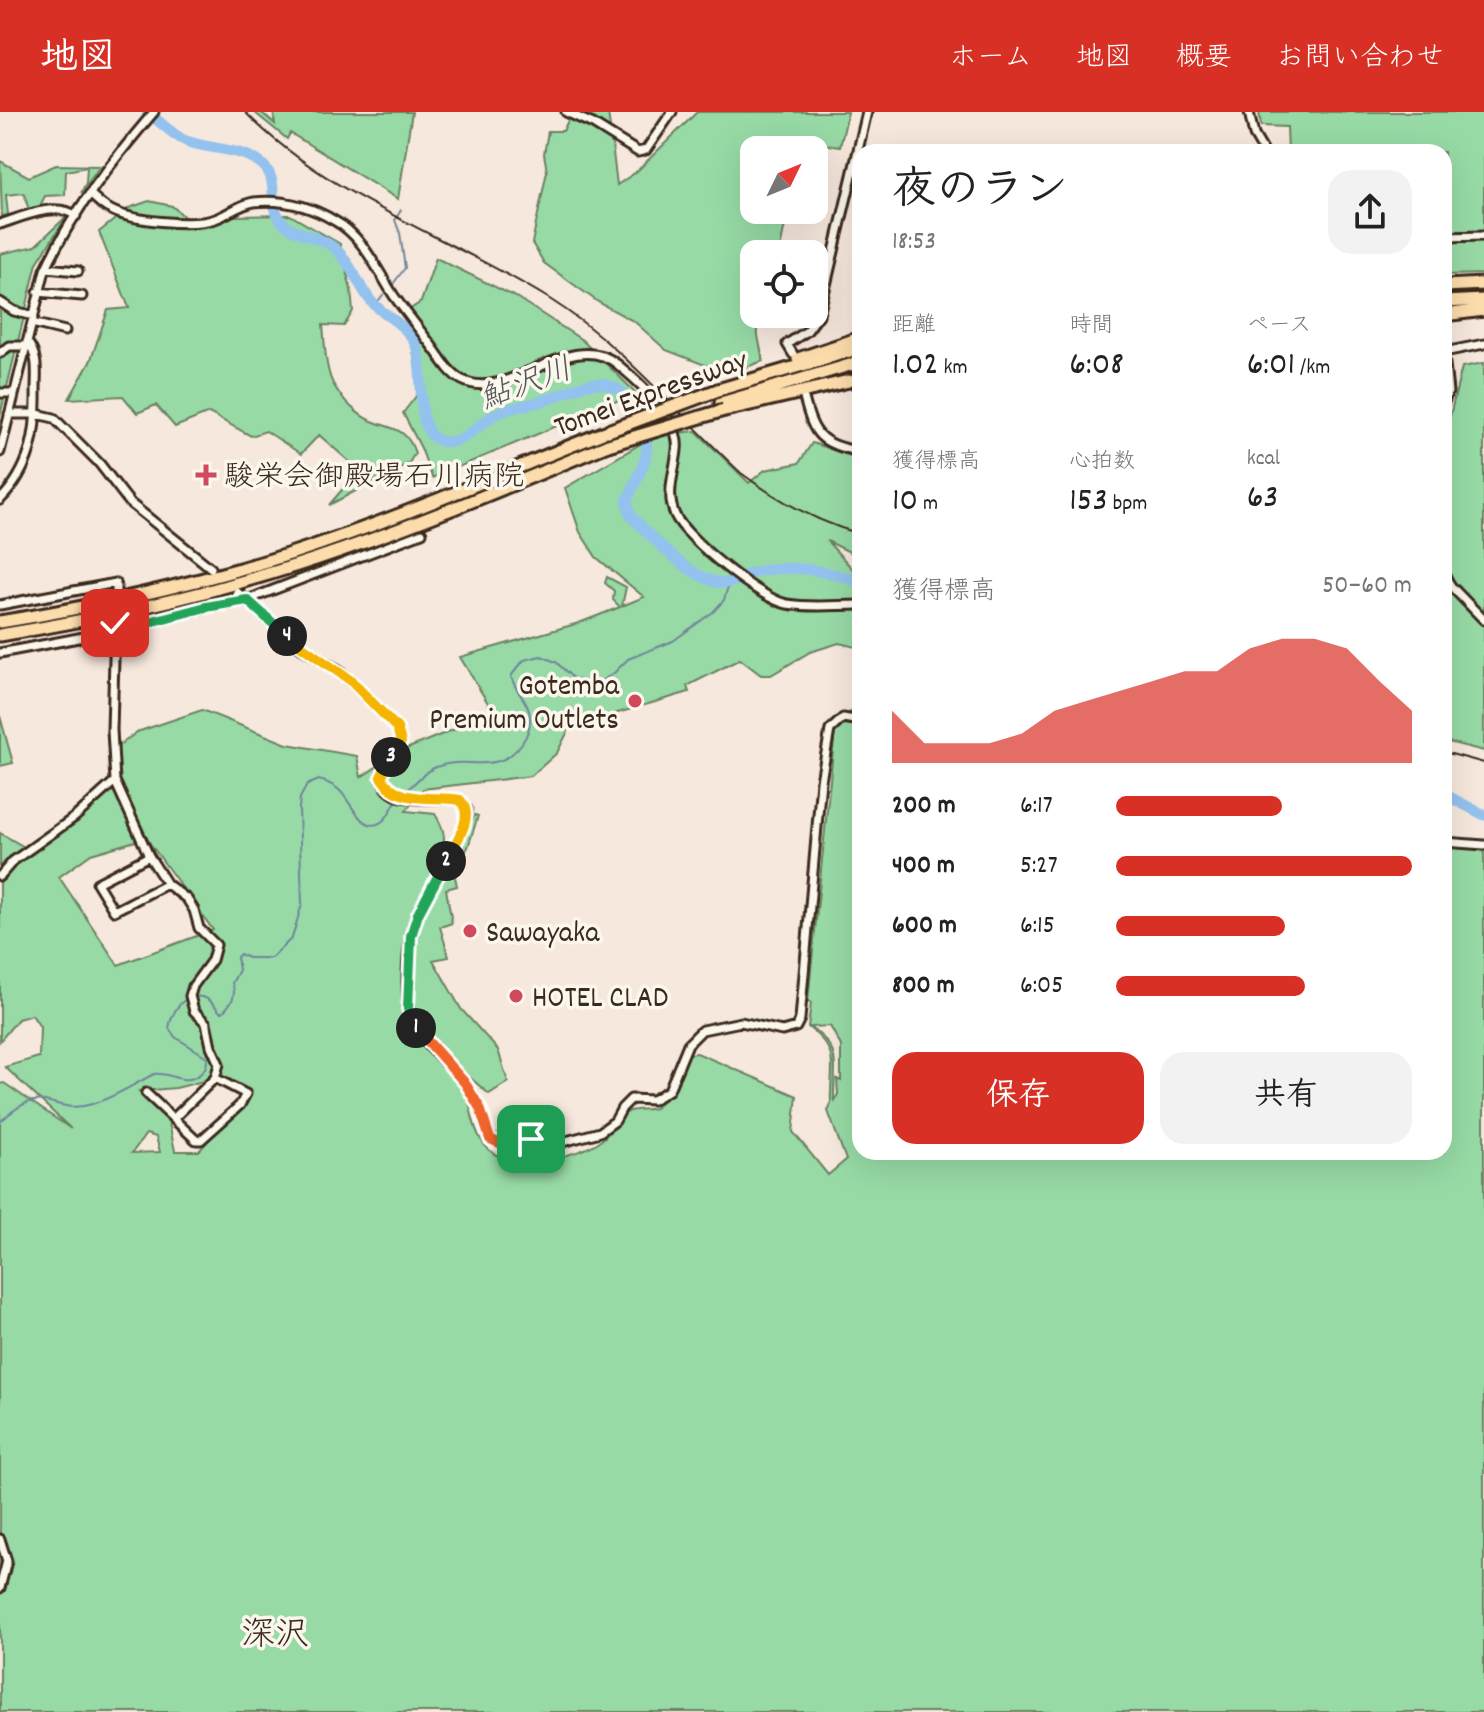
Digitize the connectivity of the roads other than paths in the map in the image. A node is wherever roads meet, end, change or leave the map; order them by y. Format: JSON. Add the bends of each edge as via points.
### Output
{"nodes":[{"id":1,"x":566,"y":112,"type":"edge"},
{"id":2,"x":672,"y":112,"type":"edge"},
{"id":3,"x":867,"y":112,"type":"edge"},
{"id":4,"x":1249,"y":112,"type":"edge"},
{"id":5,"x":152,"y":114,"type":"edge"},
{"id":6,"x":859,"y":144,"type":"edge"},
{"id":7,"x":1259,"y":144,"type":"edge"},
{"id":8,"x":852,"y":175,"type":"edge"},
{"id":9,"x":90,"y":194,"type":"junction"},
{"id":10,"x":76,"y":216,"type":"junction"},
{"id":11,"x":0,"y":224,"type":"edge"},
{"id":12,"x":1484,"y":236,"type":"edge"},
{"id":13,"x":1452,"y":237,"type":"edge"},
{"id":14,"x":46,"y":268,"type":"junction"},
{"id":15,"x":78,"y":271,"type":"dead end"},
{"id":16,"x":1484,"y":284,"type":"edge"},
{"id":17,"x":1452,"y":285,"type":"edge"},
{"id":18,"x":38,"y":292,"type":"junction"},
{"id":19,"x":82,"y":296,"type":"dead end"},
{"id":20,"x":1484,"y":300,"type":"edge"},
{"id":21,"x":0,"y":302,"type":"edge"},
{"id":22,"x":1452,"y":302,"type":"edge"},
{"id":23,"x":1484,"y":310,"type":"edge"},
{"id":24,"x":1452,"y":314,"type":"edge"},
{"id":25,"x":33,"y":320,"type":"junction"},
{"id":26,"x":65,"y":331,"type":"dead end"},
{"id":27,"x":852,"y":340,"type":"edge"},
{"id":28,"x":26,"y":344,"type":"junction"},
{"id":29,"x":1484,"y":344,"type":"edge"},
{"id":30,"x":852,"y":350,"type":"edge"},
{"id":31,"x":1452,"y":352,"type":"edge"},
{"id":32,"x":0,"y":353,"type":"edge"},
{"id":33,"x":793,"y":354,"type":"dead end"},
{"id":34,"x":852,"y":365,"type":"edge"},
{"id":35,"x":849,"y":381,"type":"dead end"},
{"id":36,"x":738,"y":383,"type":"junction"},
{"id":37,"x":0,"y":393,"type":"edge"},
{"id":38,"x":14,"y":393,"type":"junction"},
{"id":39,"x":804,"y":398,"type":"dead end"},
{"id":40,"x":723,"y":407,"type":"junction"},
{"id":41,"x":9,"y":414,"type":"junction"},
{"id":42,"x":37,"y":414,"type":"junction"},
{"id":43,"x":852,"y":450,"type":"edge"},
{"id":44,"x":0,"y":452,"type":"edge"},
{"id":45,"x":0,"y":500,"type":"edge"},
{"id":46,"x":422,"y":533,"type":"dead end"},
{"id":47,"x":211,"y":568,"type":"dead end"},
{"id":48,"x":1452,"y":587,"type":"edge"},
{"id":49,"x":116,"y":590,"type":"dead end"},
{"id":50,"x":237,"y":592,"type":"dead end"},
{"id":51,"x":247,"y":600,"type":"junction"},
{"id":52,"x":0,"y":605,"type":"edge"},
{"id":53,"x":852,"y":605,"type":"edge"},
{"id":54,"x":1484,"y":620,"type":"edge"},
{"id":55,"x":0,"y":622,"type":"edge"},
{"id":56,"x":115,"y":627,"type":"junction"},
{"id":57,"x":0,"y":635,"type":"edge"},
{"id":58,"x":0,"y":653,"type":"edge"},
{"id":59,"x":852,"y":720,"type":"edge"},
{"id":60,"x":115,"y":781,"type":"junction"},
{"id":61,"x":1452,"y":843,"type":"edge"},
{"id":62,"x":1484,"y":845,"type":"edge"},
{"id":63,"x":149,"y":856,"type":"junction"},
{"id":64,"x":0,"y":876,"type":"edge"},
{"id":65,"x":167,"y":884,"type":"junction"},
{"id":66,"x":215,"y":1078,"type":"junction"},
{"id":67,"x":146,"y":1093,"type":"dead end"},
{"id":68,"x":174,"y":1118,"type":"junction"},
{"id":69,"x":0,"y":1539,"type":"edge"},
{"id":70,"x":0,"y":1588,"type":"edge"}],
"edges":[{"from":1,"to":2,"type":"street","via":[[638,152],[646,150]]},
{"from":3,"to":6,"type":"street"},
{"from":4,"to":7,"type":"street"},
{"from":5,"to":9,"type":"street"},
{"from":8,"to":33,"type":"street","via":[[819,315],[787,344]]},
{"from":9,"to":10,"type":"street"},
{"from":9,"to":53,"type":"street","via":[[121,215],[195,223],[261,202],[298,204],[344,226],[450,371],[463,381],[496,382],[572,355],[608,357],[674,426],[678,438],[670,490],[675,516],[685,529],[751,586],[786,604]]},
{"from":10,"to":11,"type":"street","via":[[57,210]]},
{"from":10,"to":14,"type":"street"},
{"from":12,"to":13,"type":"street"},
{"from":14,"to":15,"type":"street"},
{"from":14,"to":18,"type":"street"},
{"from":16,"to":17,"type":"highway"},
{"from":18,"to":19,"type":"street"},
{"from":18,"to":25,"type":"street"},
{"from":20,"to":22,"type":"highway"},
{"from":21,"to":25,"type":"street"},
{"from":23,"to":24,"type":"highway"},
{"from":25,"to":26,"type":"street"},
{"from":25,"to":28,"type":"street"},
{"from":27,"to":36,"type":"highway"},
{"from":28,"to":32,"type":"street"},
{"from":28,"to":38,"type":"street"},
{"from":28,"to":42,"type":"street","via":[[36,363]]},
{"from":29,"to":31,"type":"street"},
{"from":30,"to":36,"type":"highway","name":"Tomei Expressway"},
{"from":34,"to":40,"type":"highway","name":"Tomei Expressway"},
{"from":35,"to":40,"type":"highway"},
{"from":36,"to":55,"type":"highway","name":"Tomei Expressway","bridge":true,"via":[[291,553],[172,587]]},
{"from":37,"to":38,"type":"street"},
{"from":38,"to":41,"type":"street"},
{"from":39,"to":43,"type":"street","via":[[811,424],[823,440]]},
{"from":40,"to":57,"type":"highway","name":"Tomei Expressway","bridge":true,"via":[[247,581],[106,616]]},
{"from":41,"to":42,"type":"street"},
{"from":41,"to":44,"type":"street"},
{"from":42,"to":45,"type":"street","via":[[25,466]]},
{"from":42,"to":47,"type":"street","via":[[54,418],[130,503]]},
{"from":46,"to":51,"type":"street"},
{"from":48,"to":54,"type":"street"},
{"from":49,"to":52,"type":"street","via":[[116,583]]},
{"from":50,"to":51,"type":"street"},
{"from":51,"to":56,"type":"street"},
{"from":51,"to":59,"type":"street","via":[[301,648],[339,670],[397,728],[400,746],[381,777],[388,789],[417,800],[460,800],[468,814],[414,924],[408,1009],[411,1020],[465,1083],[490,1139],[499,1143],[526,1139],[555,1144],[609,1127],[631,1099],[661,1096],[673,1082],[688,1044],[702,1030],[741,1022],[782,1031],[796,1027],[830,730],[843,718]]},
{"from":56,"to":58,"type":"street"},
{"from":56,"to":60,"type":"street"},
{"from":60,"to":63,"type":"street"},
{"from":60,"to":64,"type":"street"},
{"from":61,"to":62,"type":"street"},
{"from":63,"to":65,"type":"street"},
{"from":63,"to":65,"type":"street","via":[[97,883],[114,911]]},
{"from":65,"to":66,"type":"street","via":[[187,899],[199,928],[216,945],[190,996],[216,1054]]},
{"from":66,"to":68,"type":"street"},
{"from":66,"to":68,"type":"street","via":[[246,1094],[240,1105],[201,1140]]},
{"from":67,"to":68,"type":"street"},
{"from":69,"to":70,"type":"street","via":[[7,1561]]}]}
